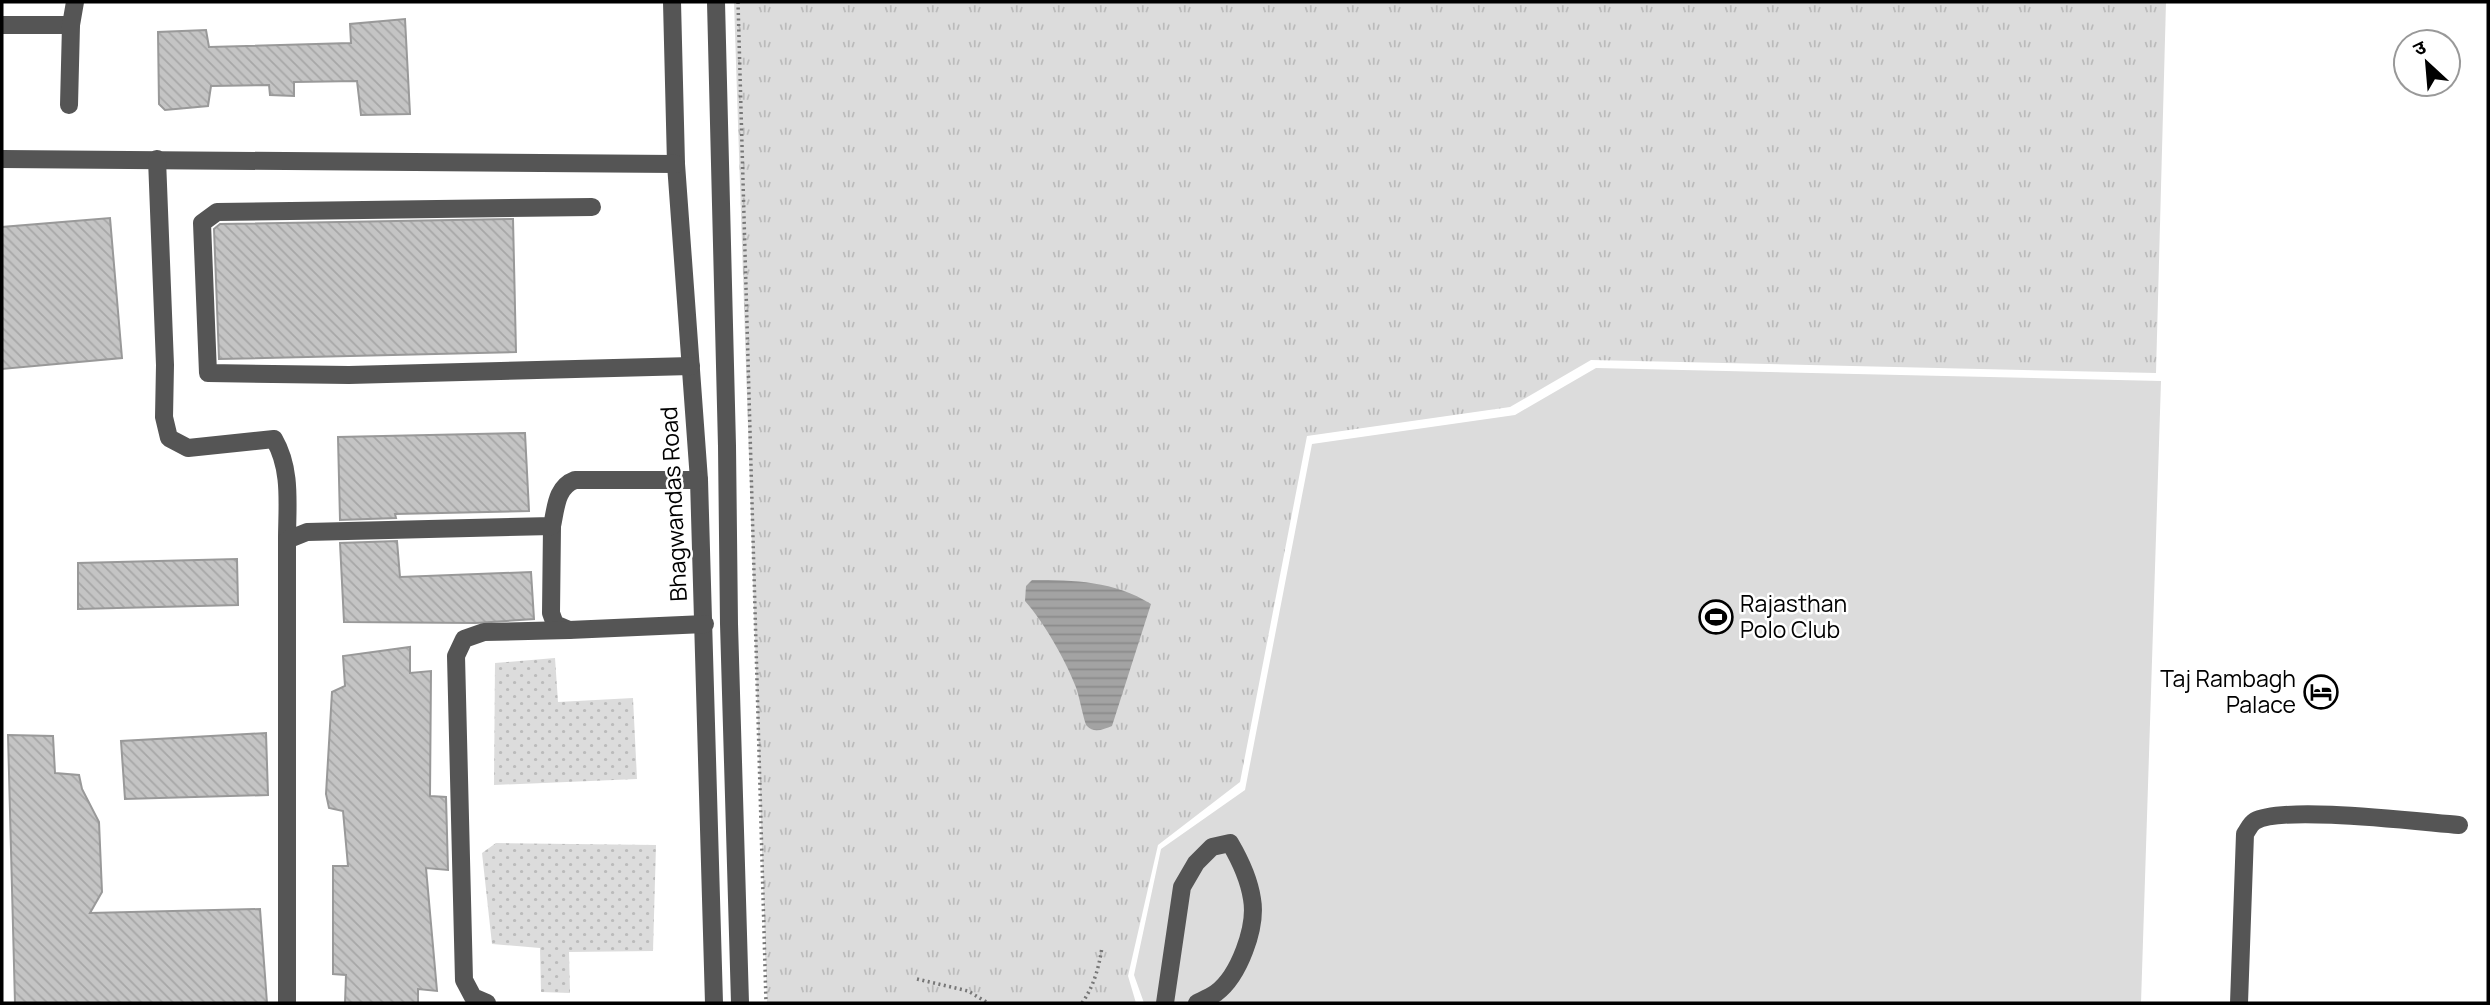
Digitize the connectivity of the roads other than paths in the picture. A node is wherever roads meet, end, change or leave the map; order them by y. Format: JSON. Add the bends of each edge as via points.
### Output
{"nodes":[{"id":1,"x":75,"y":2,"type":"edge"},
{"id":2,"x":672,"y":2,"type":"edge"},
{"id":3,"x":716,"y":2,"type":"edge"},
{"id":4,"x":2,"y":25,"type":"edge"},
{"id":5,"x":71,"y":26,"type":"junction"},
{"id":6,"x":69,"y":105,"type":"dead end"},
{"id":7,"x":2,"y":159,"type":"edge"},
{"id":8,"x":157,"y":159,"type":"junction"},
{"id":9,"x":676,"y":164,"type":"junction"},
{"id":10,"x":592,"y":207,"type":"dead end"},
{"id":11,"x":691,"y":366,"type":"junction"},
{"id":12,"x":699,"y":480,"type":"junction"},
{"id":13,"x":552,"y":526,"type":"junction"},
{"id":14,"x":287,"y":540,"type":"junction"},
{"id":15,"x":705,"y":624,"type":"junction"},
{"id":16,"x":569,"y":630,"type":"junction"},
{"id":17,"x":2459,"y":825,"type":"dead end"},
{"id":18,"x":286,"y":1003,"type":"edge"},
{"id":19,"x":487,"y":1003,"type":"edge"},
{"id":20,"x":714,"y":1003,"type":"edge"},
{"id":21,"x":740,"y":1003,"type":"edge"},
{"id":22,"x":1165,"y":1003,"type":"edge"},
{"id":23,"x":1196,"y":1003,"type":"edge"},
{"id":24,"x":2239,"y":1003,"type":"edge"}],
"edges":[{"from":1,"to":5,"type":"street"},
{"from":2,"to":9,"type":"street","name":"Bhagwandas Road"},
{"from":3,"to":21,"type":"street"},
{"from":4,"to":5,"type":"street"},
{"from":5,"to":6,"type":"street"},
{"from":7,"to":8,"type":"street"},
{"from":8,"to":9,"type":"street"},
{"from":8,"to":14,"type":"street","via":[[164,417],[169,438],[188,448],[274,439],[287,475]]},
{"from":9,"to":11,"type":"street","name":"Bhagwandas Road"},
{"from":10,"to":11,"type":"street","via":[[217,212],[202,223],[208,373],[349,375]]},
{"from":11,"to":12,"type":"street","name":"Bhagwandas Road"},
{"from":12,"to":13,"type":"street","via":[[568,483],[559,494]]},
{"from":12,"to":15,"type":"street","name":"Bhagwandas Road"},
{"from":13,"to":14,"type":"street","via":[[307,532]]},
{"from":13,"to":16,"type":"street","via":[[551,613],[555,624]]},
{"from":14,"to":18,"type":"street"},
{"from":15,"to":16,"type":"street"},
{"from":15,"to":20,"type":"street","name":"Bhagwandas Road"},
{"from":16,"to":19,"type":"street","via":[[484,632],[464,639],[456,656],[464,980],[473,997]]},
{"from":17,"to":24,"type":"street","via":[[2304,814],[2253,822],[2245,834]]},
{"from":22,"to":23,"type":"street","via":[[1182,887],[1212,847],[1230,843],[1253,900],[1251,927],[1239,967],[1217,993]]}]}
